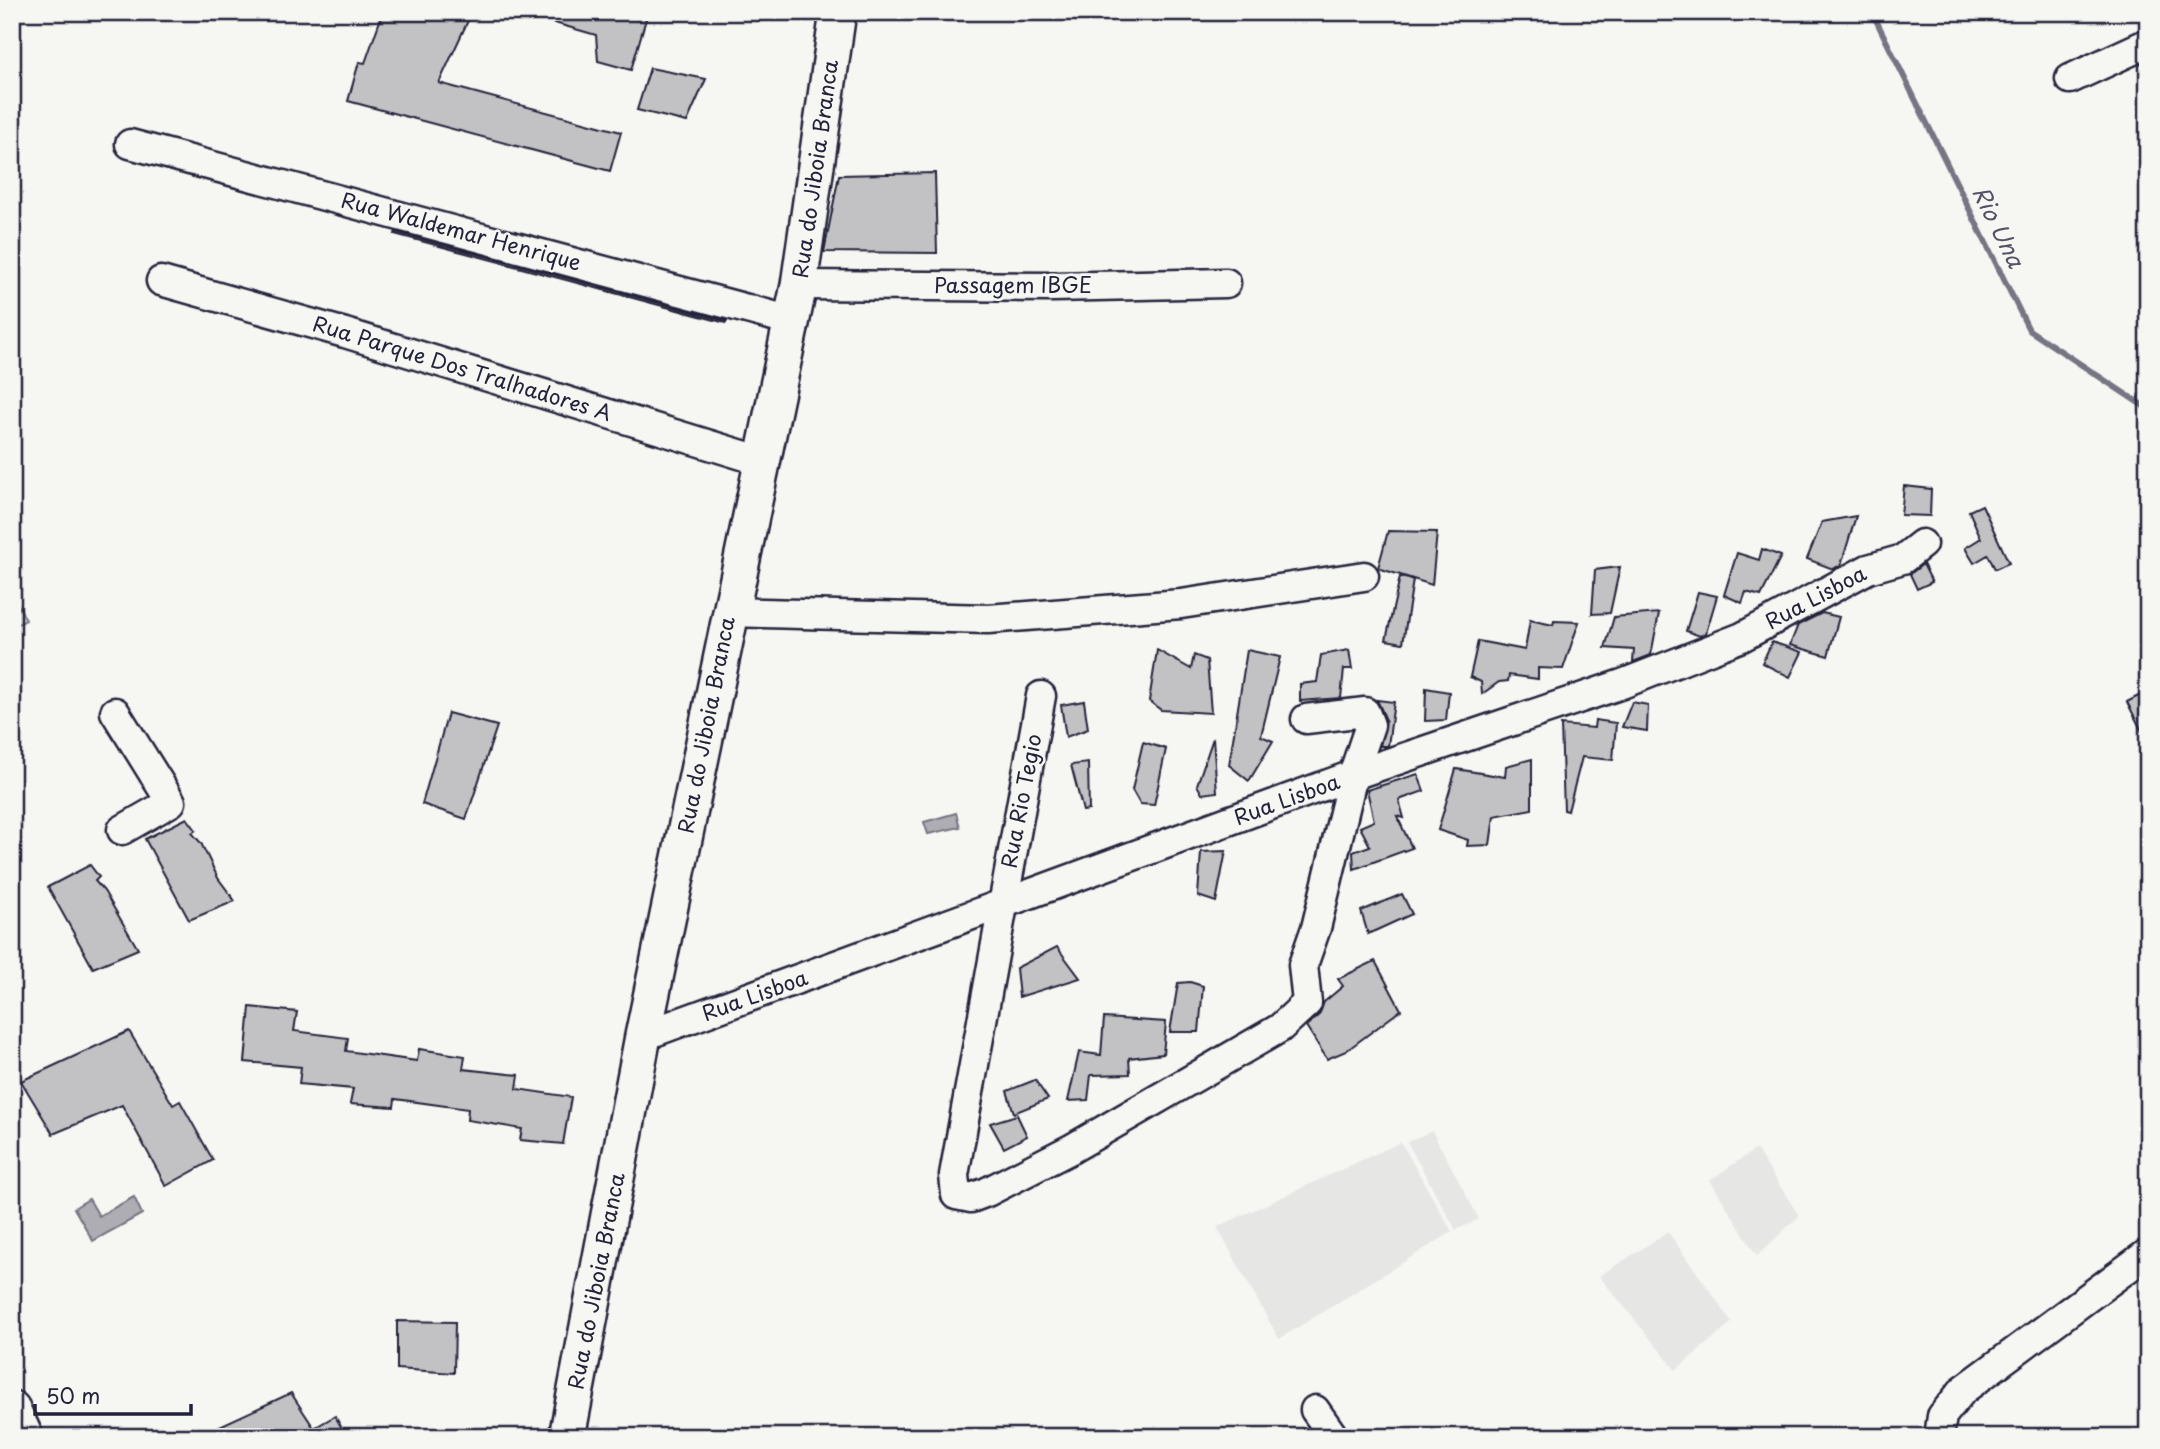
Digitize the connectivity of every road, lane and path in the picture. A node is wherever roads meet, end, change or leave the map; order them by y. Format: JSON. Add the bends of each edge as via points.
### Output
{"nodes":[{"id":1,"x":838,"y":12,"type":"edge"},
{"id":2,"x":2148,"y":43,"type":"edge"},
{"id":3,"x":2070,"y":79,"type":"dead end"},
{"id":4,"x":130,"y":144,"type":"dead end"},
{"id":5,"x":161,"y":281,"type":"dead end"},
{"id":6,"x":1226,"y":283,"type":"dead end"},
{"id":7,"x":799,"y":285,"type":"junction"},
{"id":8,"x":792,"y":321,"type":"junction"},
{"id":9,"x":762,"y":461,"type":"junction"},
{"id":10,"x":1922,"y":544,"type":"dead end"},
{"id":11,"x":1364,"y":576,"type":"dead end"},
{"id":12,"x":730,"y":612,"type":"junction"},
{"id":13,"x":1041,"y":696,"type":"dead end"},
{"id":14,"x":114,"y":712,"type":"dead end"},
{"id":15,"x":1306,"y":719,"type":"dead end"},
{"id":16,"x":1353,"y":775,"type":"junction"},
{"id":17,"x":122,"y":830,"type":"dead end"},
{"id":18,"x":1002,"y":905,"type":"junction"},
{"id":19,"x":643,"y":1036,"type":"junction"},
{"id":20,"x":2148,"y":1253,"type":"edge"},
{"id":21,"x":12,"y":1409,"type":"edge"},
{"id":22,"x":1315,"y":1410,"type":"dead end"},
{"id":23,"x":26,"y":1437,"type":"edge"},
{"id":24,"x":567,"y":1437,"type":"edge"},
{"id":25,"x":1334,"y":1437,"type":"edge"},
{"id":26,"x":1938,"y":1437,"type":"edge"}],
"edges":[{"from":1,"to":7,"type":"main road","name":"Rua do Jiboia Branca"},
{"from":2,"to":3,"type":"street"},
{"from":4,"to":8,"type":"street","name":"Rua Waldemar Henrique"},
{"from":5,"to":9,"type":"street","name":"Rua Parque Dos Tralhadores A"},
{"from":6,"to":7,"type":"street","name":"Passagem IBGE"},
{"from":7,"to":8,"type":"main road","name":"Rua do Jiboia Branca"},
{"from":8,"to":9,"type":"main road","name":"Rua do Jiboia Branca"},
{"from":9,"to":12,"type":"main road","name":"Rua do Jiboia Branca"},
{"from":10,"to":16,"type":"street","name":"Rua Lisboa","via":[[1903,559],[1868,569],[1742,637],[1622,684]]},
{"from":11,"to":12,"type":"street","via":[[1181,604],[988,620]]},
{"from":12,"to":19,"type":"main road","name":"Rua do Jiboia Branca"},
{"from":13,"to":18,"type":"street","name":"Rua Rio Tegio"},
{"from":14,"to":17,"type":"street","via":[[171,802]]},
{"from":15,"to":16,"type":"street","via":[[1368,714],[1370,725]]},
{"from":16,"to":18,"type":"street","name":"Rua Lisboa"},
{"from":16,"to":18,"type":"street","name":"Rua Rio Tegio","via":[[1303,965],[1307,1003],[1280,1028],[1071,1149],[987,1192],[963,1198],[956,1195],[954,1175]]},
{"from":18,"to":19,"type":"street","name":"Rua Lisboa"},
{"from":19,"to":24,"type":"main road","name":"Rua do Jiboia Branca"},
{"from":20,"to":26,"type":"street","via":[[1963,1390],[1942,1416]]},
{"from":21,"to":23,"type":"main road"},
{"from":22,"to":25,"type":"street"}]}
